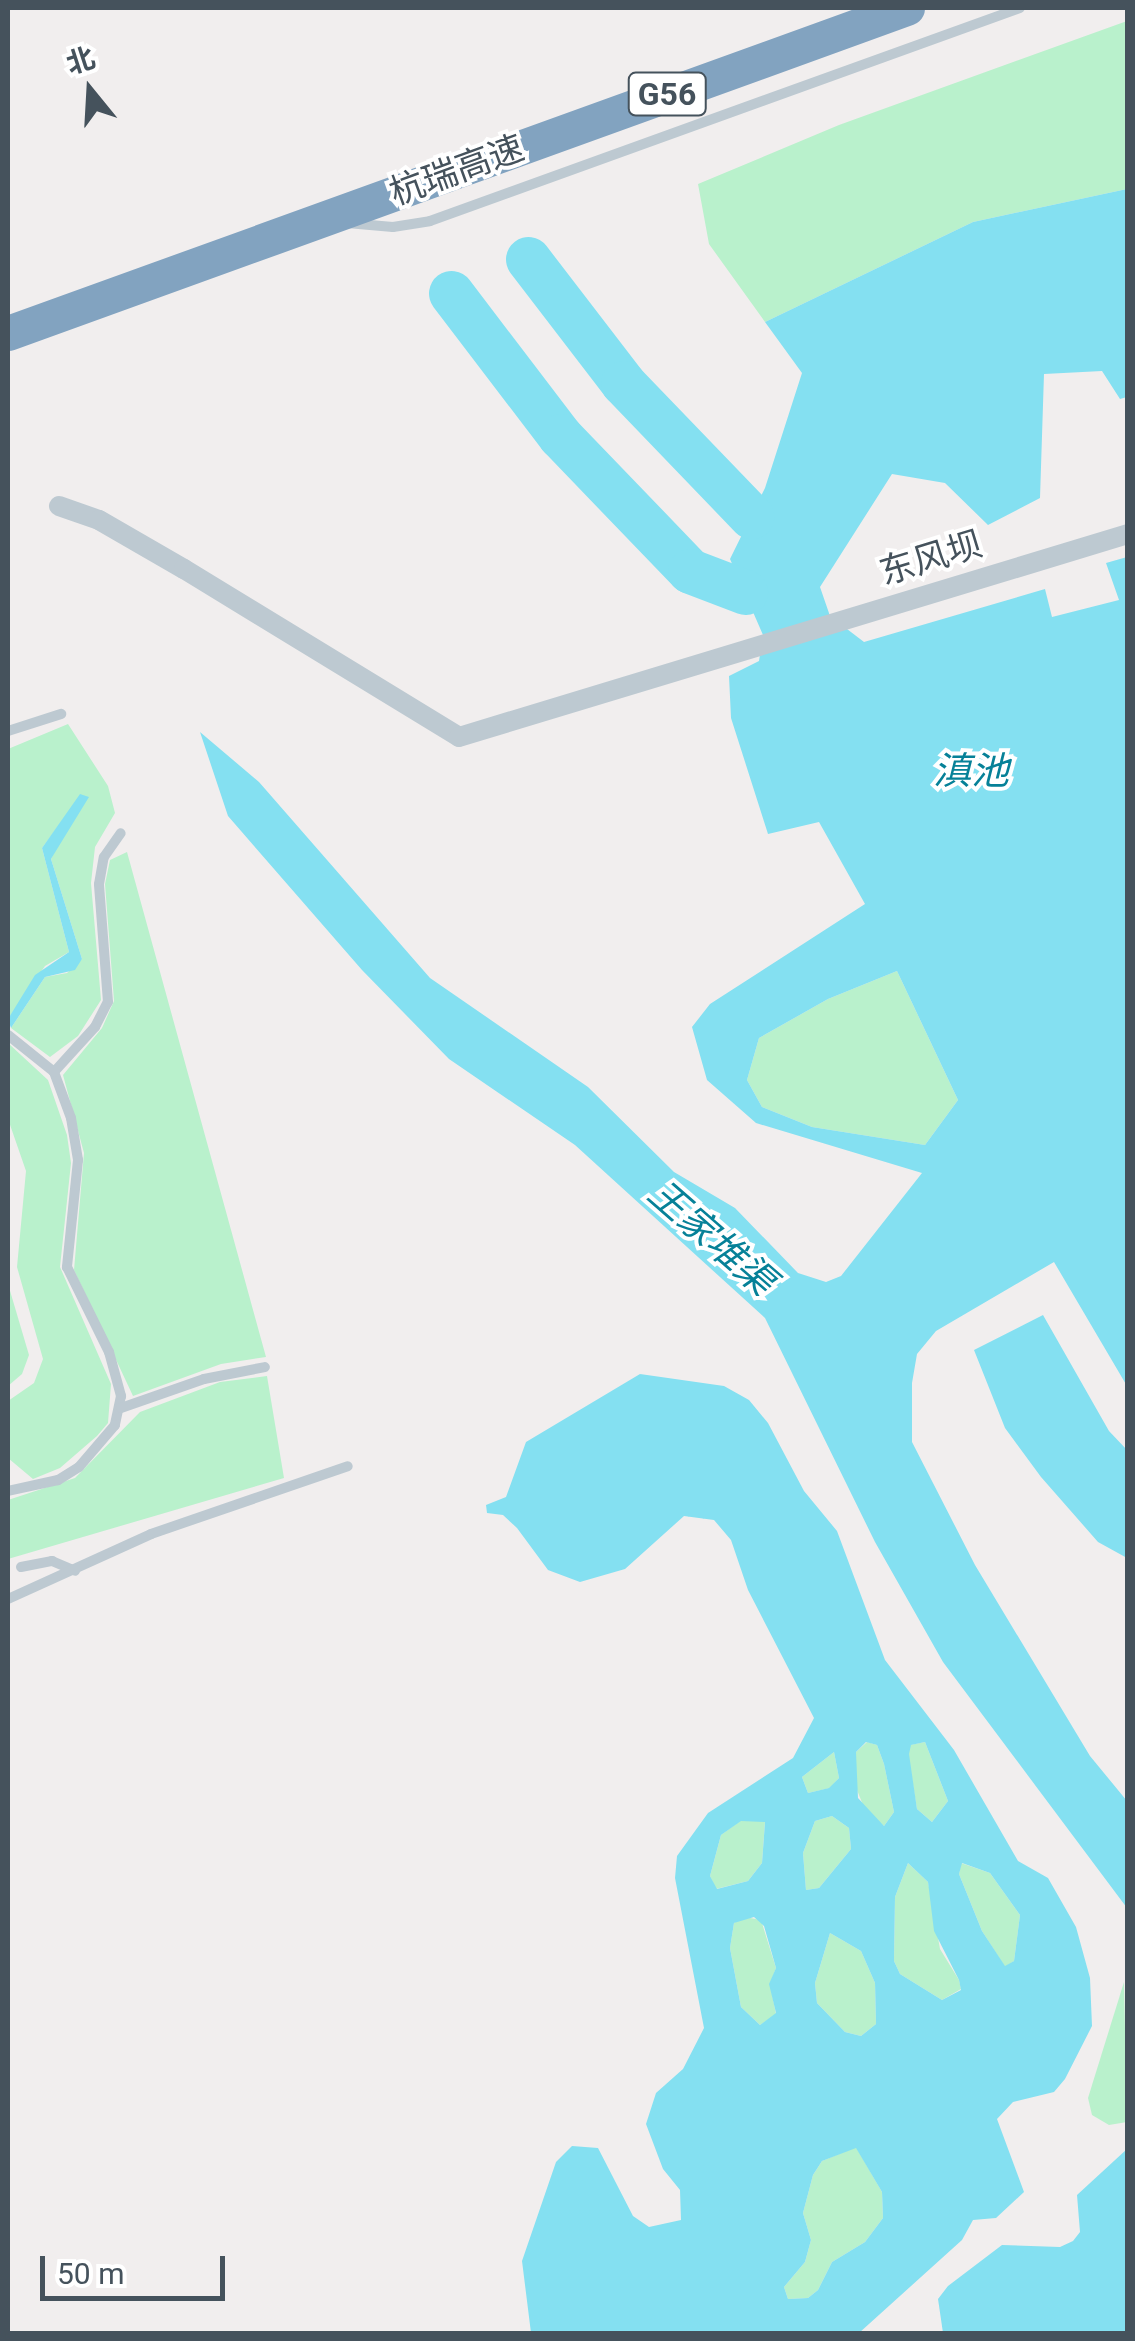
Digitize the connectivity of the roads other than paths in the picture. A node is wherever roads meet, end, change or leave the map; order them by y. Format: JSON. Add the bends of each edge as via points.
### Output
{"nodes":[{"id":1,"x":907,"y":8,"type":"edge"},
{"id":2,"x":1020,"y":8,"type":"edge"},
{"id":3,"x":290,"y":231,"type":"junction"},
{"id":4,"x":8,"y":333,"type":"edge"},
{"id":5,"x":60,"y":506,"type":"dead end"},
{"id":6,"x":1128,"y":534,"type":"edge"},
{"id":7,"x":61,"y":714,"type":"dead end"},
{"id":8,"x":8,"y":732,"type":"edge"},
{"id":9,"x":121,"y":833,"type":"dead end"},
{"id":10,"x":8,"y":1035,"type":"edge"},
{"id":11,"x":54,"y":1072,"type":"junction"},
{"id":12,"x":266,"y":1368,"type":"dead end"},
{"id":13,"x":121,"y":1408,"type":"junction"},
{"id":14,"x":348,"y":1466,"type":"dead end"},
{"id":15,"x":8,"y":1492,"type":"edge"},
{"id":16,"x":21,"y":1567,"type":"dead end"},
{"id":17,"x":75,"y":1572,"type":"junction"},
{"id":18,"x":8,"y":1599,"type":"edge"}],
"edges":[{"from":1,"to":3,"type":"highway","name":"杭瑞高速","number":"G56"},
{"from":2,"to":3,"type":"lane","via":[[430,221]]},
{"from":3,"to":4,"type":"highway","name":"杭瑞高速","number":"G56"},
{"from":5,"to":6,"type":"street","name":"东风坝","via":[[184,568],[460,738]]},
{"from":7,"to":8,"type":"lane"},
{"from":9,"to":11,"type":"lane","via":[[104,857],[99,884],[108,1002]]},
{"from":10,"to":11,"type":"lane"},
{"from":11,"to":13,"type":"lane","via":[[78,1160],[67,1267],[109,1352]]},
{"from":12,"to":13,"type":"lane","via":[[204,1379]]},
{"from":13,"to":15,"type":"lane","via":[[79,1467],[58,1480]]},
{"from":14,"to":17,"type":"lane","via":[[151,1534]]},
{"from":16,"to":17,"type":"lane","via":[[52,1561]]},
{"from":17,"to":18,"type":"lane"}]}
